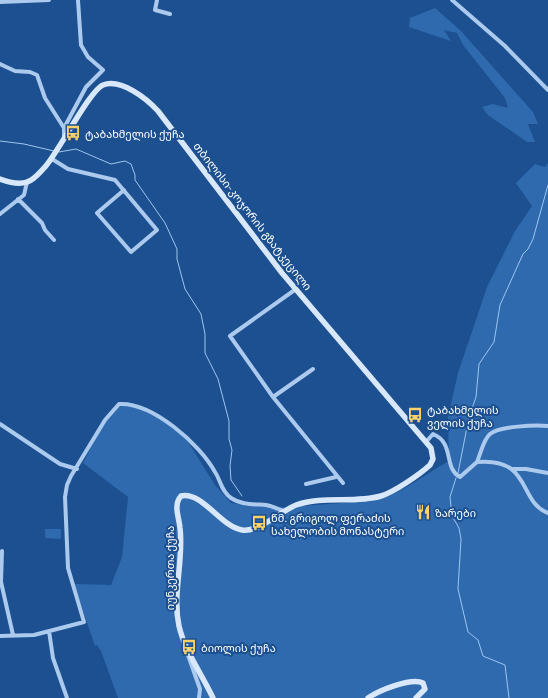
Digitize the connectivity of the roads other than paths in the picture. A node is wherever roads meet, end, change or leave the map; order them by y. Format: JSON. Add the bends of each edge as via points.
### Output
{"nodes":[{"id":1,"x":30,"y":0,"type":"edge"},
{"id":2,"x":49,"y":0,"type":"edge"},
{"id":3,"x":78,"y":0,"type":"edge"},
{"id":4,"x":157,"y":0,"type":"edge"},
{"id":5,"x":452,"y":0,"type":"edge"},
{"id":6,"x":8,"y":1,"type":"edge"},
{"id":7,"x":0,"y":2,"type":"edge"},
{"id":8,"x":170,"y":14,"type":"dead end"},
{"id":9,"x":0,"y":64,"type":"edge"},
{"id":10,"x":548,"y":90,"type":"edge"},
{"id":11,"x":64,"y":128,"type":"junction"},
{"id":12,"x":64,"y":141,"type":"junction"},
{"id":13,"x":52,"y":159,"type":"junction"},
{"id":14,"x":0,"y":179,"type":"edge"},
{"id":15,"x":27,"y":182,"type":"junction"},
{"id":16,"x":124,"y":190,"type":"junction"},
{"id":17,"x":18,"y":199,"type":"junction"},
{"id":18,"x":0,"y":214,"type":"edge"},
{"id":19,"x":54,"y":240,"type":"dead end"},
{"id":20,"x":296,"y":289,"type":"junction"},
{"id":21,"x":313,"y":369,"type":"dead end"},
{"id":22,"x":273,"y":397,"type":"junction"},
{"id":23,"x":0,"y":424,"type":"edge"},
{"id":24,"x":548,"y":426,"type":"edge"},
{"id":25,"x":426,"y":442,"type":"junction"},
{"id":26,"x":477,"y":462,"type":"junction"},
{"id":27,"x":77,"y":468,"type":"junction"},
{"id":28,"x":512,"y":470,"type":"junction"},
{"id":29,"x":548,"y":474,"type":"edge"},
{"id":30,"x":336,"y":476,"type":"junction"},
{"id":31,"x":343,"y":483,"type":"dead end"},
{"id":32,"x":306,"y":484,"type":"dead end"},
{"id":33,"x":284,"y":511,"type":"junction"},
{"id":34,"x":548,"y":513,"type":"edge"},
{"id":35,"x":2,"y":552,"type":"dead end"},
{"id":36,"x":50,"y":631,"type":"junction"},
{"id":37,"x":0,"y":635,"type":"edge"},
{"id":38,"x":13,"y":635,"type":"junction"},
{"id":39,"x":187,"y":649,"type":"junction"},
{"id":40,"x":67,"y":698,"type":"edge"},
{"id":41,"x":199,"y":698,"type":"edge"},
{"id":42,"x":212,"y":698,"type":"edge"},
{"id":43,"x":368,"y":698,"type":"edge"},
{"id":44,"x":416,"y":698,"type":"edge"}],
"edges":[{"from":1,"to":2,"type":"street"},
{"from":1,"to":6,"type":"street"},
{"from":3,"to":11,"type":"street","via":[[81,45],[88,58],[103,70],[86,87]]},
{"from":4,"to":8,"type":"street","via":[[154,10]]},
{"from":5,"to":10,"type":"street","via":[[505,46]]},
{"from":6,"to":7,"type":"street"},
{"from":9,"to":11,"type":"street","via":[[15,71],[37,75],[45,98]]},
{"from":11,"to":12,"type":"street"},
{"from":12,"to":13,"type":"main road","name":"თბილისი-კოჯორის გზატკეცილი"},
{"from":12,"to":20,"type":"main road","name":"თბილისი-კოჯორის გზატკეცილი","via":[[90,98],[103,85],[115,84],[147,99]]},
{"from":13,"to":15,"type":"main road","name":"თბილისი-კოჯორის გზატკეცილი","via":[[39,174]]},
{"from":13,"to":16,"type":"street","via":[[68,169],[115,180]]},
{"from":14,"to":15,"type":"main road"},
{"from":15,"to":17,"type":"street","via":[[24,195]]},
{"from":16,"to":16,"type":"street","via":[[97,213],[131,252],[157,230]]},
{"from":17,"to":18,"type":"street"},
{"from":17,"to":19,"type":"street","via":[[42,223]]},
{"from":20,"to":22,"type":"street","via":[[230,336]]},
{"from":20,"to":25,"type":"main road","name":"თბილისი-კოჯორის გზატკეცილი"},
{"from":21,"to":22,"type":"street"},
{"from":22,"to":30,"type":"street"},
{"from":23,"to":27,"type":"street","via":[[60,464]]},
{"from":24,"to":26,"type":"street","via":[[499,430],[491,433],[485,440]]},
{"from":25,"to":26,"type":"street","via":[[434,434],[440,438],[449,450],[452,468],[460,477]]},
{"from":25,"to":33,"type":"main road","name":"იუნკერთა ქუჩა","via":[[433,453],[430,465],[388,493],[370,498],[315,500]]},
{"from":26,"to":28,"type":"street","via":[[497,462]]},
{"from":27,"to":33,"type":"street","via":[[113,409],[119,404],[134,404],[186,436],[215,472],[220,486],[232,499],[267,505]]},
{"from":27,"to":36,"type":"street","via":[[66,485],[64,515],[68,568],[84,622]]},
{"from":28,"to":29,"type":"street","via":[[526,469]]},
{"from":28,"to":34,"type":"street","via":[[524,482],[539,508]]},
{"from":30,"to":31,"type":"street"},
{"from":30,"to":32,"type":"street"},
{"from":33,"to":39,"type":"main road","name":"იუნკერთა ქუჩა","via":[[258,527],[244,531],[229,524],[197,499],[185,495],[178,498],[178,610],[179,625]]},
{"from":35,"to":38,"type":"street","via":[[1,582]]},
{"from":36,"to":38,"type":"street","via":[[34,635]]},
{"from":36,"to":40,"type":"street","via":[[52,658]]},
{"from":37,"to":38,"type":"street"},
{"from":39,"to":41,"type":"street","via":[[200,689]]},
{"from":39,"to":42,"type":"main road","name":"იუნკერთა ქუჩა"},
{"from":43,"to":44,"type":"main road","via":[[402,684],[419,681],[425,689]]}]}
